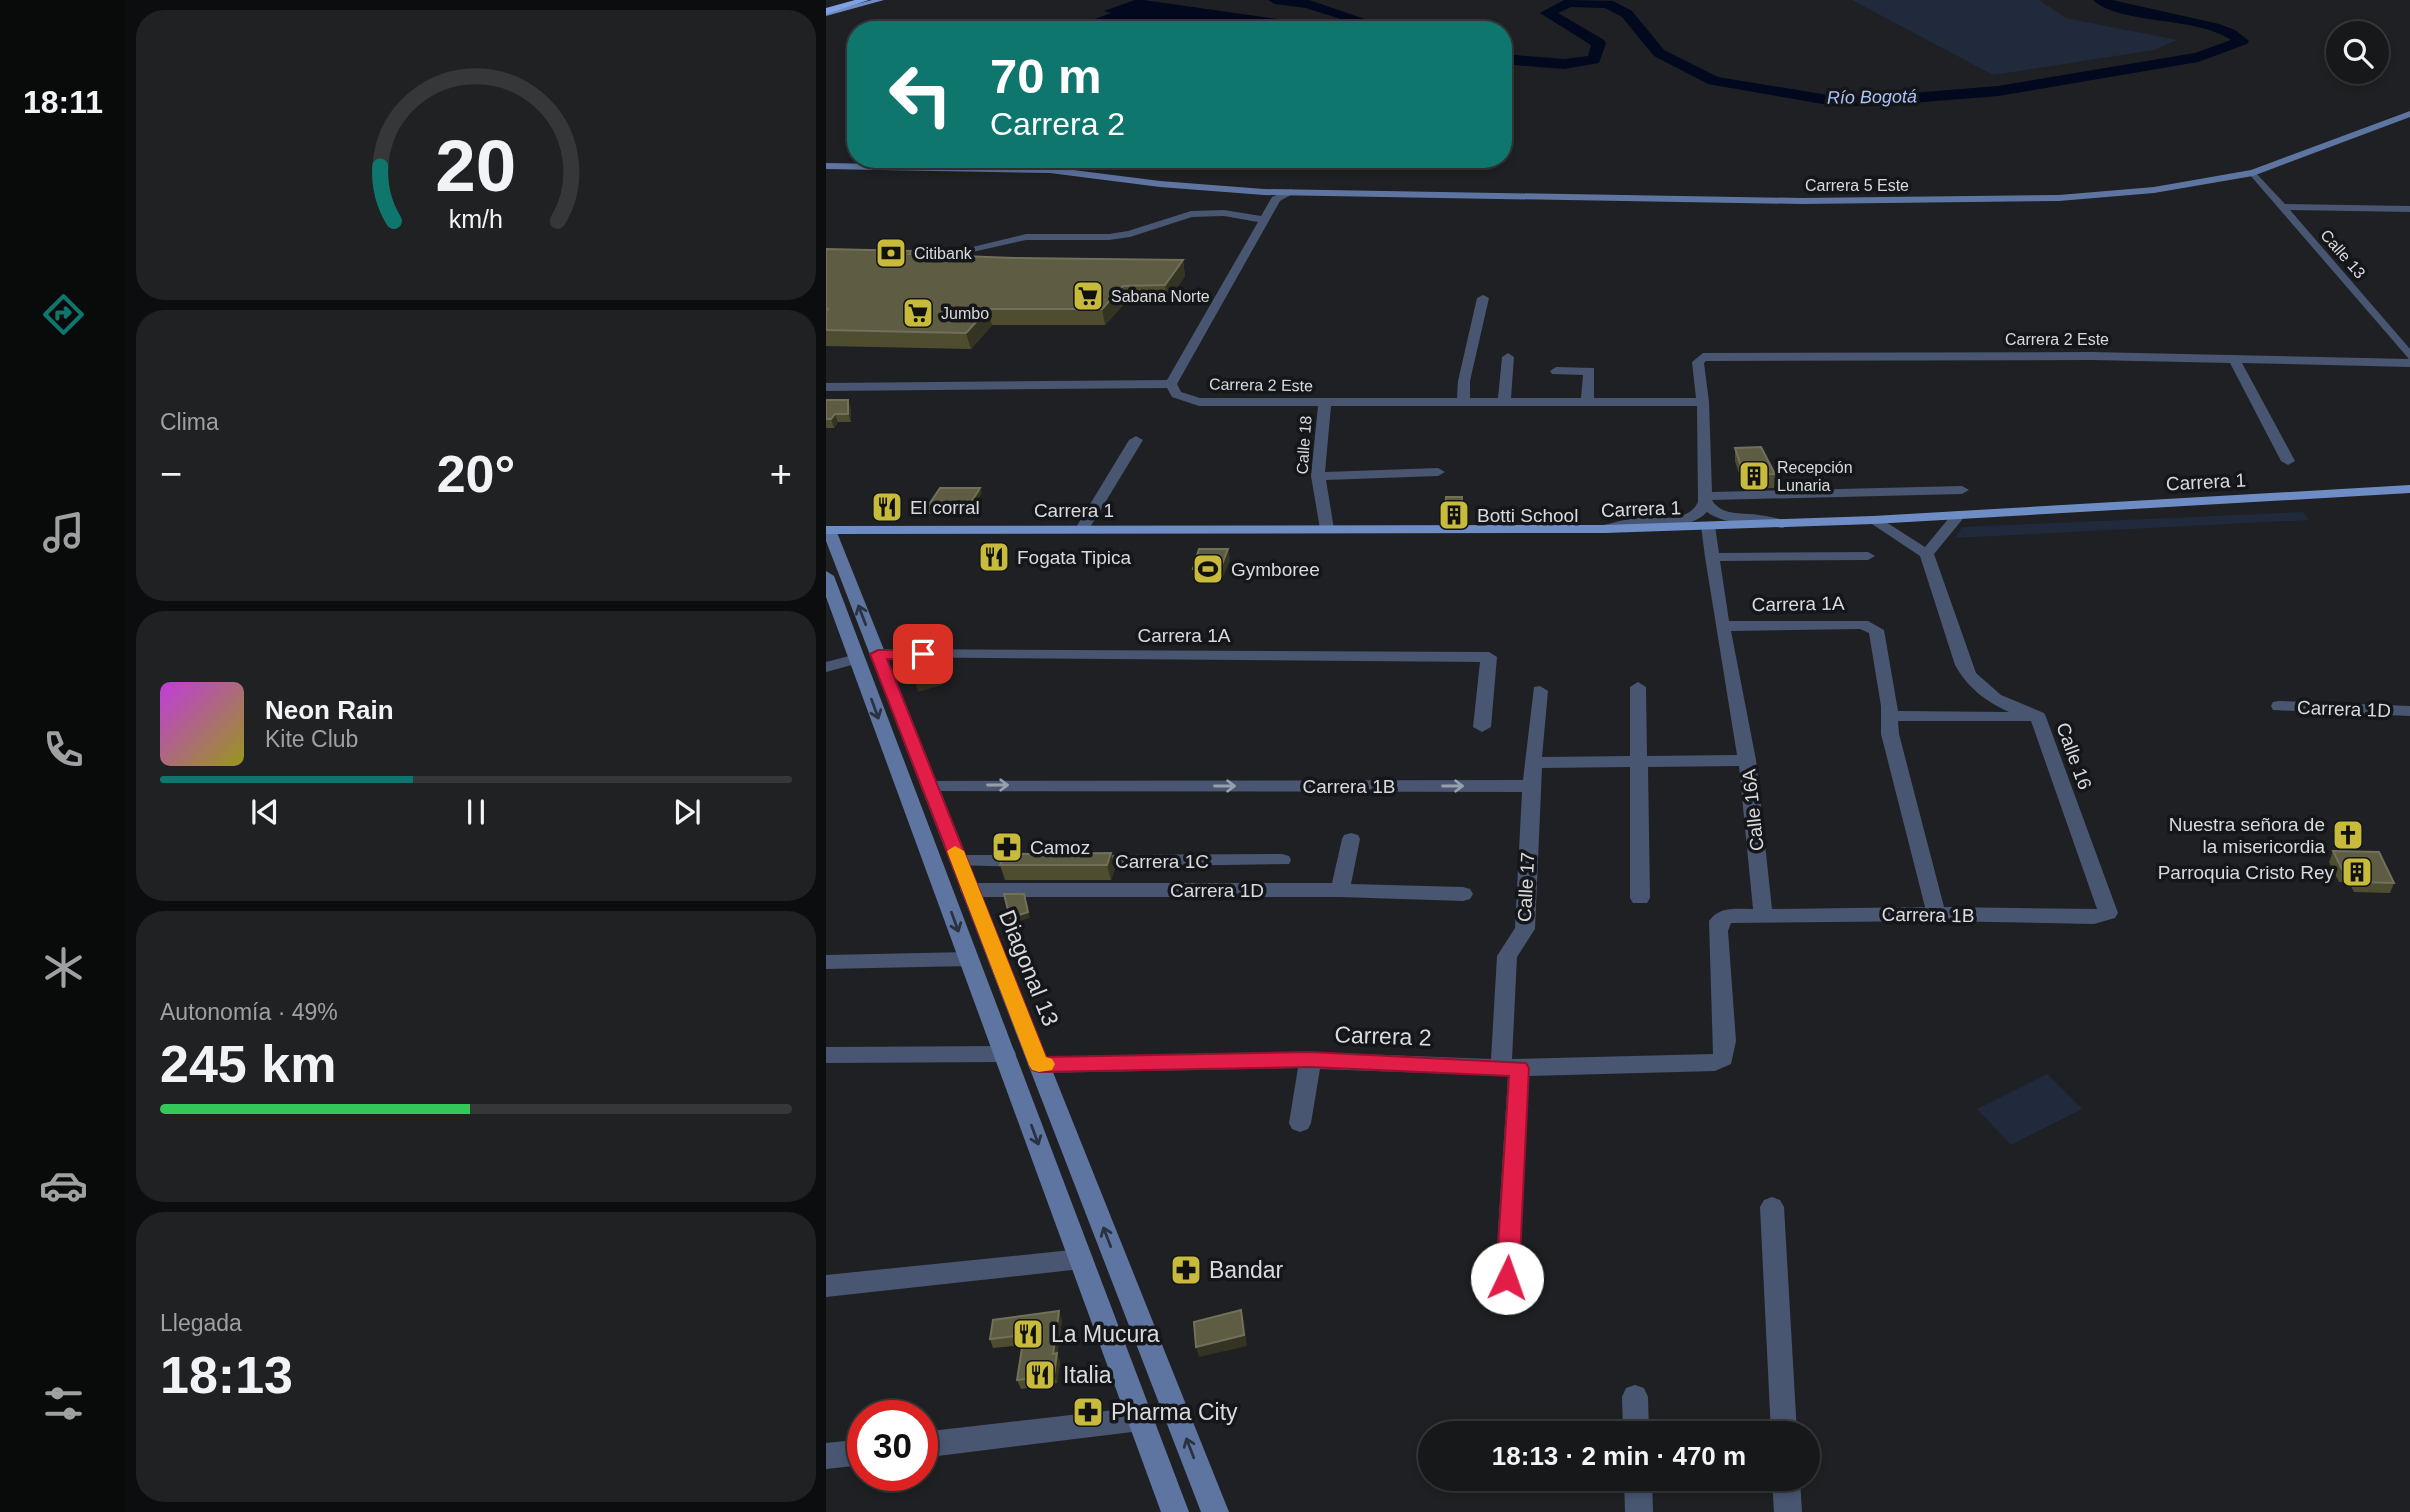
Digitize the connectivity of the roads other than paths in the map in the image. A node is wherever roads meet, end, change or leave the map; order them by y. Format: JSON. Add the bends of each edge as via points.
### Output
{"nodes":[{"id":1,"x":853,"y":0,"type":"edge"},
{"id":2,"x":865,"y":0,"type":"edge"},
{"id":3,"x":880,"y":0,"type":"edge"},
{"id":4,"x":826,"y":11,"type":"edge"},
{"id":5,"x":2410,"y":114,"type":"edge"},
{"id":6,"x":826,"y":166,"type":"edge"},
{"id":7,"x":847,"y":166,"type":"edge"},
{"id":8,"x":938,"y":168,"type":"edge"},
{"id":9,"x":2253,"y":173,"type":"junction"},
{"id":10,"x":1264,"y":192,"type":"junction"},
{"id":11,"x":1291,"y":192,"type":"junction"},
{"id":12,"x":1276,"y":199,"type":"junction"},
{"id":13,"x":2282,"y":207,"type":"junction"},
{"id":14,"x":2410,"y":209,"type":"edge"},
{"id":15,"x":1264,"y":220,"type":"junction"},
{"id":16,"x":916,"y":259,"type":"edge"},
{"id":17,"x":1483,"y":298,"type":"dead end"},
{"id":18,"x":1508,"y":356,"type":"dead end"},
{"id":19,"x":2410,"y":356,"type":"edge"},
{"id":20,"x":2234,"y":359,"type":"junction"},
{"id":21,"x":2410,"y":363,"type":"edge"},
{"id":22,"x":1556,"y":371,"type":"dead end"},
{"id":23,"x":1171,"y":384,"type":"junction"},
{"id":24,"x":826,"y":387,"type":"edge"},
{"id":25,"x":1587,"y":401,"type":"junction"},
{"id":26,"x":1463,"y":402,"type":"junction"},
{"id":27,"x":1504,"y":402,"type":"junction"},
{"id":28,"x":1703,"y":402,"type":"junction"},
{"id":29,"x":1325,"y":404,"type":"junction"},
{"id":30,"x":1136,"y":440,"type":"dead end"},
{"id":31,"x":2288,"y":461,"type":"dead end"},
{"id":32,"x":1438,"y":472,"type":"dead end"},
{"id":33,"x":1318,"y":476,"type":"junction"},
{"id":34,"x":2410,"y":489,"type":"edge"},
{"id":35,"x":1962,"y":490,"type":"dead end"},
{"id":36,"x":1704,"y":499,"type":"junction"},
{"id":37,"x":1959,"y":515,"type":"junction"},
{"id":38,"x":1873,"y":520,"type":"junction"},
{"id":39,"x":1783,"y":524,"type":"junction"},
{"id":40,"x":827,"y":526,"type":"edge"},
{"id":41,"x":1708,"y":526,"type":"junction"},
{"id":42,"x":1082,"y":529,"type":"junction"},
{"id":43,"x":1326,"y":529,"type":"junction"},
{"id":44,"x":1605,"y":529,"type":"junction"},
{"id":45,"x":1927,"y":554,"type":"junction"},
{"id":46,"x":1868,"y":556,"type":"dead end"},
{"id":47,"x":1712,"y":557,"type":"junction"},
{"id":48,"x":826,"y":576,"type":"edge"},
{"id":49,"x":1722,"y":626,"type":"junction"},
{"id":50,"x":867,"y":657,"type":"junction"},
{"id":51,"x":826,"y":667,"type":"edge"},
{"id":52,"x":1638,"y":687,"type":"dead end"},
{"id":53,"x":1540,"y":691,"type":"dead end"},
{"id":54,"x":2278,"y":706,"type":"dead end"},
{"id":55,"x":2410,"y":711,"type":"edge"},
{"id":56,"x":1890,"y":716,"type":"junction"},
{"id":57,"x":2038,"y":718,"type":"junction"},
{"id":58,"x":1482,"y":727,"type":"dead end"},
{"id":59,"x":1747,"y":760,"type":"junction"},
{"id":60,"x":1639,"y":761,"type":"junction"},
{"id":61,"x":1534,"y":763,"type":"junction"},
{"id":62,"x":929,"y":785,"type":"junction"},
{"id":63,"x":1531,"y":786,"type":"junction"},
{"id":64,"x":1351,"y":839,"type":"dead end"},
{"id":65,"x":1282,"y":860,"type":"dead end"},
{"id":66,"x":959,"y":861,"type":"junction"},
{"id":67,"x":1040,"y":861,"type":"edge"},
{"id":68,"x":1066,"y":861,"type":"edge"},
{"id":69,"x":970,"y":890,"type":"junction"},
{"id":70,"x":1340,"y":890,"type":"junction"},
{"id":71,"x":1463,"y":894,"type":"dead end"},
{"id":72,"x":1640,"y":898,"type":"dead end"},
{"id":73,"x":1763,"y":914,"type":"junction"},
{"id":74,"x":1936,"y":914,"type":"junction"},
{"id":75,"x":2094,"y":917,"type":"joint"},
{"id":76,"x":969,"y":959,"type":"junction"},
{"id":77,"x":826,"y":962,"type":"edge"},
{"id":78,"x":1004,"y":1054,"type":"junction"},
{"id":79,"x":826,"y":1055,"type":"edge"},
{"id":80,"x":1310,"y":1060,"type":"junction"},
{"id":81,"x":1039,"y":1065,"type":"junction"},
{"id":82,"x":1510,"y":1068,"type":"junction"},
{"id":83,"x":1300,"y":1123,"type":"dead end"},
{"id":84,"x":1772,"y":1206,"type":"dead end"},
{"id":85,"x":1081,"y":1259,"type":"junction"},
{"id":86,"x":1507,"y":1278,"type":"dead end"},
{"id":87,"x":826,"y":1286,"type":"edge"},
{"id":88,"x":1635,"y":1397,"type":"dead end"},
{"id":89,"x":1140,"y":1419,"type":"junction"},
{"id":90,"x":1636,"y":1421,"type":"edge"},
{"id":91,"x":1783,"y":1421,"type":"edge"},
{"id":92,"x":938,"y":1443,"type":"edge"},
{"id":93,"x":847,"y":1454,"type":"edge"},
{"id":94,"x":826,"y":1456,"type":"edge"},
{"id":95,"x":1638,"y":1491,"type":"edge"},
{"id":96,"x":1787,"y":1491,"type":"edge"},
{"id":97,"x":1175,"y":1512,"type":"edge"},
{"id":98,"x":1215,"y":1512,"type":"edge"},
{"id":99,"x":1639,"y":1512,"type":"edge"},
{"id":100,"x":1788,"y":1512,"type":"edge"}],
"edges":[{"from":1,"to":4,"type":"highway"},
{"from":2,"to":4,"type":"highway"},
{"from":3,"to":4,"type":"main road"},
{"from":5,"to":9,"type":"street","name":"Carrera 5 Este"},
{"from":6,"to":7,"type":"street","name":"Carrera 5 Este"},
{"from":8,"to":10,"type":"street","name":"Carrera 5 Este","via":[[1050,170]]},
{"from":9,"to":11,"type":"street","name":"Carrera 5 Este","via":[[2154,190],[2006,200],[1628,200]]},
{"from":9,"to":13,"type":"street","name":"Calle 13"},
{"from":10,"to":11,"type":"street","name":"Carrera 5 Este"},
{"from":10,"to":12,"type":"street"},
{"from":11,"to":12,"type":"street"},
{"from":12,"to":15,"type":"street"},
{"from":13,"to":14,"type":"street"},
{"from":13,"to":19,"type":"street","name":"Calle 13"},
{"from":15,"to":16,"type":"street","via":[[1191,214],[1119,236],[1026,237],[950,256]]},
{"from":15,"to":23,"type":"street"},
{"from":17,"to":26,"type":"street"},
{"from":18,"to":27,"type":"street"},
{"from":20,"to":21,"type":"street","name":"Carrera 2 Este"},
{"from":20,"to":28,"type":"street","name":"Carrera 2 Este","via":[[1703,358],[1698,362]]},
{"from":20,"to":31,"type":"street"},
{"from":22,"to":25,"type":"street","via":[[1590,371]]},
{"from":23,"to":24,"type":"street"},
{"from":23,"to":29,"type":"street","name":"Carrera 2 Este","via":[[1176,394],[1199,402]]},
{"from":25,"to":27,"type":"street","name":"Carrera 2 Este"},
{"from":25,"to":28,"type":"street","name":"Carrera 2 Este"},
{"from":26,"to":27,"type":"street","name":"Carrera 2 Este"},
{"from":26,"to":29,"type":"street","name":"Carrera 2 Este"},
{"from":28,"to":36,"type":"street"},
{"from":29,"to":33,"type":"street","name":"Calle 18"},
{"from":30,"to":42,"type":"street"},
{"from":32,"to":33,"type":"street"},
{"from":33,"to":43,"type":"street","name":"Calle 18"},
{"from":34,"to":37,"type":"main road","name":"Carrera 1"},
{"from":35,"to":36,"type":"street"},
{"from":36,"to":39,"type":"street","via":[[1710,510],[1723,516]]},
{"from":36,"to":44,"type":"street","via":[[1703,510],[1688,519]]},
{"from":37,"to":38,"type":"main road","name":"Carrera 1"},
{"from":37,"to":45,"type":"street"},
{"from":38,"to":39,"type":"main road","name":"Carrera 1"},
{"from":38,"to":45,"type":"street"},
{"from":39,"to":41,"type":"main road","name":"Carrera 1"},
{"from":40,"to":42,"type":"main road","name":"Carrera 1"},
{"from":50,"to":40,"type":"street","name":"Diagonal 13","one_way":true},
{"from":41,"to":44,"type":"main road","name":"Carrera 1"},
{"from":41,"to":47,"type":"street","name":"Calle 16A"},
{"from":42,"to":43,"type":"main road","name":"Carrera 1"},
{"from":43,"to":44,"type":"main road","name":"Carrera 1"},
{"from":45,"to":57,"type":"street","name":"Calle 16","via":[[1969,676],[1993,696]]},
{"from":46,"to":47,"type":"street"},
{"from":47,"to":49,"type":"street","name":"Calle 16A"},
{"from":48,"to":50,"type":"street","name":"Diagonal 13"},
{"from":49,"to":56,"type":"street","name":"Carrera 1A","via":[[1874,627]]},
{"from":49,"to":59,"type":"street","name":"Calle 16A"},
{"from":50,"to":51,"type":"street","name":"Carrera 1A"},
{"from":50,"to":58,"type":"street","name":"Carrera 1A","via":[[1489,657]]},
{"from":50,"to":62,"type":"street","name":"Diagonal 13"},
{"from":50,"to":76,"type":"street","name":"Diagonal 13","one_way":true},
{"from":52,"to":60,"type":"street"},
{"from":53,"to":61,"type":"street"},
{"from":54,"to":55,"type":"street","name":"Carrera 1D"},
{"from":56,"to":57,"type":"street"},
{"from":56,"to":74,"type":"street","via":[[1890,734]]},
{"from":57,"to":75,"type":"street","name":"Calle 16","via":[[2108,913]]},
{"from":59,"to":60,"type":"street"},
{"from":59,"to":73,"type":"street","name":"Calle 16A"},
{"from":60,"to":61,"type":"street"},
{"from":60,"to":72,"type":"street"},
{"from":61,"to":63,"type":"street"},
{"from":62,"to":63,"type":"street","name":"Carrera 1B","one_way":true},
{"from":62,"to":66,"type":"street","name":"Diagonal 13"},
{"from":63,"to":82,"type":"street","name":"Calle 17","via":[[1525,929],[1507,956]]},
{"from":64,"to":70,"type":"street"},
{"from":65,"to":68,"type":"street","name":"Carrera 1C"},
{"from":66,"to":67,"type":"street"},
{"from":66,"to":69,"type":"street","name":"Diagonal 13"},
{"from":69,"to":70,"type":"street","name":"Carrera 1D"},
{"from":69,"to":81,"type":"street","name":"Diagonal 13"},
{"from":70,"to":71,"type":"street","name":"Carrera 1D"},
{"from":73,"to":74,"type":"street","name":"Carrera 1B"},
{"from":73,"to":82,"type":"street","name":"Carrera 2","via":[[1727,916],[1720,921],[1725,1041],[1723,1058],[1715,1063]]},
{"from":74,"to":75,"type":"street","name":"Carrera 1B"},
{"from":76,"to":77,"type":"street"},
{"from":76,"to":78,"type":"street","name":"Diagonal 13"},
{"from":78,"to":79,"type":"street"},
{"from":78,"to":85,"type":"street","name":"Diagonal 13","one_way":true},
{"from":80,"to":81,"type":"street","name":"Carrera 2"},
{"from":80,"to":82,"type":"street","name":"Carrera 2"},
{"from":80,"to":83,"type":"street"},
{"from":98,"to":81,"type":"street","name":"Diagonal 13","one_way":true},
{"from":82,"to":86,"type":"street","name":"Calle 17"},
{"from":84,"to":91,"type":"street"},
{"from":85,"to":87,"type":"street"},
{"from":85,"to":89,"type":"street","name":"Diagonal 13"},
{"from":88,"to":90,"type":"street"},
{"from":89,"to":92,"type":"street"},
{"from":89,"to":97,"type":"street","name":"Diagonal 13"},
{"from":93,"to":94,"type":"street"},
{"from":95,"to":99,"type":"street"},
{"from":96,"to":100,"type":"street"}]}
